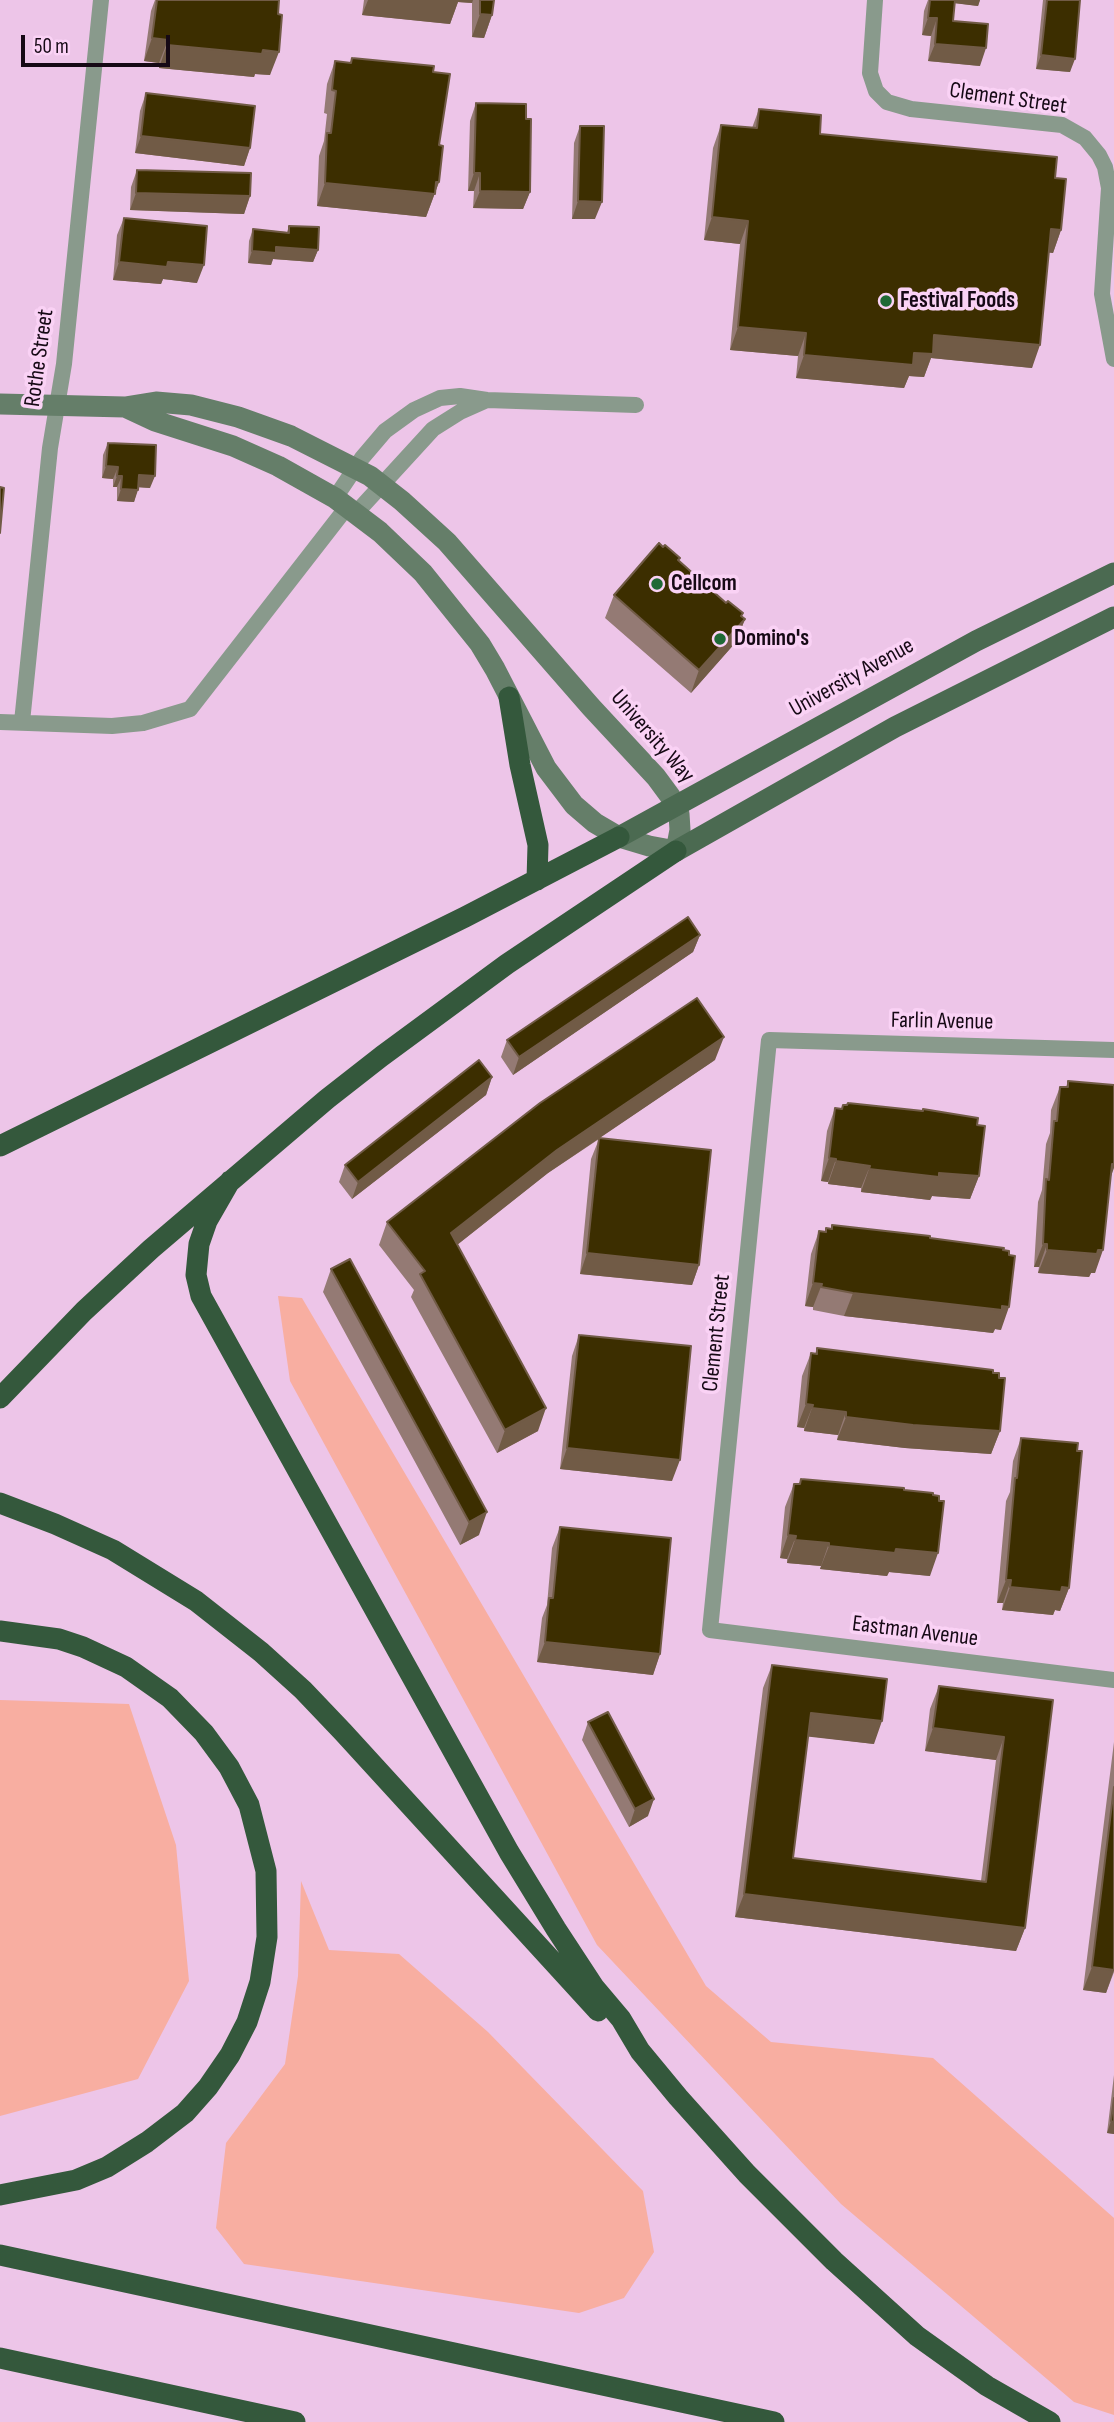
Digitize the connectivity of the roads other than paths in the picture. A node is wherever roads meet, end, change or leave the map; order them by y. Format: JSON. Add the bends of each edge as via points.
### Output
{"nodes":[{"id":1,"x":101,"y":0,"type":"edge"},
{"id":2,"x":875,"y":0,"type":"edge"},
{"id":3,"x":1114,"y":359,"type":"edge"},
{"id":4,"x":487,"y":400,"type":"junction"},
{"id":5,"x":0,"y":404,"type":"edge"},
{"id":6,"x":58,"y":405,"type":"junction"},
{"id":7,"x":636,"y":405,"type":"dead end"},
{"id":8,"x":125,"y":407,"type":"junction"},
{"id":9,"x":355,"y":467,"type":"junction"},
{"id":10,"x":383,"y":485,"type":"junction"},
{"id":11,"x":346,"y":506,"type":"junction"},
{"id":12,"x":1114,"y":573,"type":"edge"},
{"id":13,"x":1114,"y":617,"type":"edge"},
{"id":14,"x":509,"y":697,"type":"junction"},
{"id":15,"x":0,"y":722,"type":"edge"},
{"id":16,"x":22,"y":722,"type":"junction"},
{"id":17,"x":676,"y":806,"type":"junction"},
{"id":18,"x":619,"y":837,"type":"junction"},
{"id":19,"x":676,"y":851,"type":"junction"},
{"id":20,"x":537,"y":880,"type":"junction"},
{"id":21,"x":769,"y":1040,"type":"joint"},
{"id":22,"x":1114,"y":1050,"type":"edge"},
{"id":23,"x":0,"y":1146,"type":"edge"},
{"id":24,"x":230,"y":1181,"type":"junction"},
{"id":25,"x":0,"y":1398,"type":"edge"},
{"id":26,"x":2,"y":1504,"type":"edge"},
{"id":27,"x":709,"y":1630,"type":"joint"},
{"id":28,"x":0,"y":1631,"type":"edge"},
{"id":29,"x":1114,"y":1680,"type":"edge"},
{"id":30,"x":640,"y":2051,"type":"junction"},
{"id":31,"x":0,"y":2195,"type":"edge"},
{"id":32,"x":0,"y":2255,"type":"edge"},
{"id":33,"x":0,"y":2358,"type":"edge"},
{"id":34,"x":295,"y":2422,"type":"edge"},
{"id":35,"x":774,"y":2422,"type":"edge"},
{"id":36,"x":1050,"y":2422,"type":"edge"}],
"edges":[{"from":1,"to":6,"type":"street","name":"Rothe Street"},
{"from":2,"to":3,"type":"street","name":"Clement Street","via":[[870,73],[887,102],[911,109],[1058,124],[1079,133],[1099,155],[1109,188],[1102,294]]},
{"from":4,"to":7,"type":"street"},
{"from":4,"to":9,"type":"street","via":[[452,396],[428,402],[385,431]]},
{"from":4,"to":10,"type":"street","via":[[433,429]]},
{"from":5,"to":6,"type":"main road"},
{"from":6,"to":8,"type":"main road"},
{"from":6,"to":16,"type":"street","name":"Rothe Street"},
{"from":8,"to":9,"type":"main road","name":"University Way","via":[[164,402],[212,409],[291,436]]},
{"from":8,"to":11,"type":"main road","via":[[264,459]]},
{"from":9,"to":10,"type":"main road","name":"University Way"},
{"from":9,"to":11,"type":"street"},
{"from":10,"to":11,"type":"street"},
{"from":10,"to":17,"type":"main road","name":"University Way","via":[[474,571],[656,777]]},
{"from":11,"to":14,"type":"main road","via":[[400,549],[443,596],[480,644]]},
{"from":11,"to":16,"type":"street","via":[[190,709],[143,723],[112,726]]},
{"from":12,"to":17,"type":"main road","name":"University Avenue","via":[[976,641]]},
{"from":13,"to":19,"type":"main road","via":[[895,727]]},
{"from":14,"to":18,"type":"main road","via":[[557,785],[586,817]]},
{"from":14,"to":20,"type":"highway","via":[[538,845]]},
{"from":15,"to":16,"type":"street"},
{"from":17,"to":18,"type":"main road","name":"University Avenue"},
{"from":17,"to":19,"type":"main road","name":"University Way","via":[[680,822]]},
{"from":18,"to":19,"type":"main road"},
{"from":18,"to":20,"type":"highway"},
{"from":19,"to":24,"type":"highway","via":[[457,1000],[361,1072]]},
{"from":20,"to":23,"type":"highway"},
{"from":21,"to":22,"type":"street","name":"Farlin Avenue"},
{"from":21,"to":27,"type":"street","name":"Clement Street"},
{"from":24,"to":25,"type":"highway","via":[[84,1311]]},
{"from":24,"to":30,"type":"highway","via":[[207,1221],[197,1252],[197,1282],[204,1304],[515,1863]]},
{"from":26,"to":30,"type":"highway","via":[[113,1550],[196,1601],[261,1652],[303,1690],[613,2029]]},
{"from":27,"to":29,"type":"street","name":"Eastman Avenue"},
{"from":28,"to":31,"type":"highway","via":[[59,1639],[126,1667],[170,1698],[204,1733],[229,1767],[248,1805],[266,1871],[267,1914],[260,1982],[247,2022],[230,2055],[185,2113],[107,2167],[76,2180]]},
{"from":30,"to":36,"type":"highway","via":[[747,2174],[834,2261],[917,2336],[987,2386]]},
{"from":32,"to":35,"type":"highway"},
{"from":33,"to":34,"type":"highway"}]}
